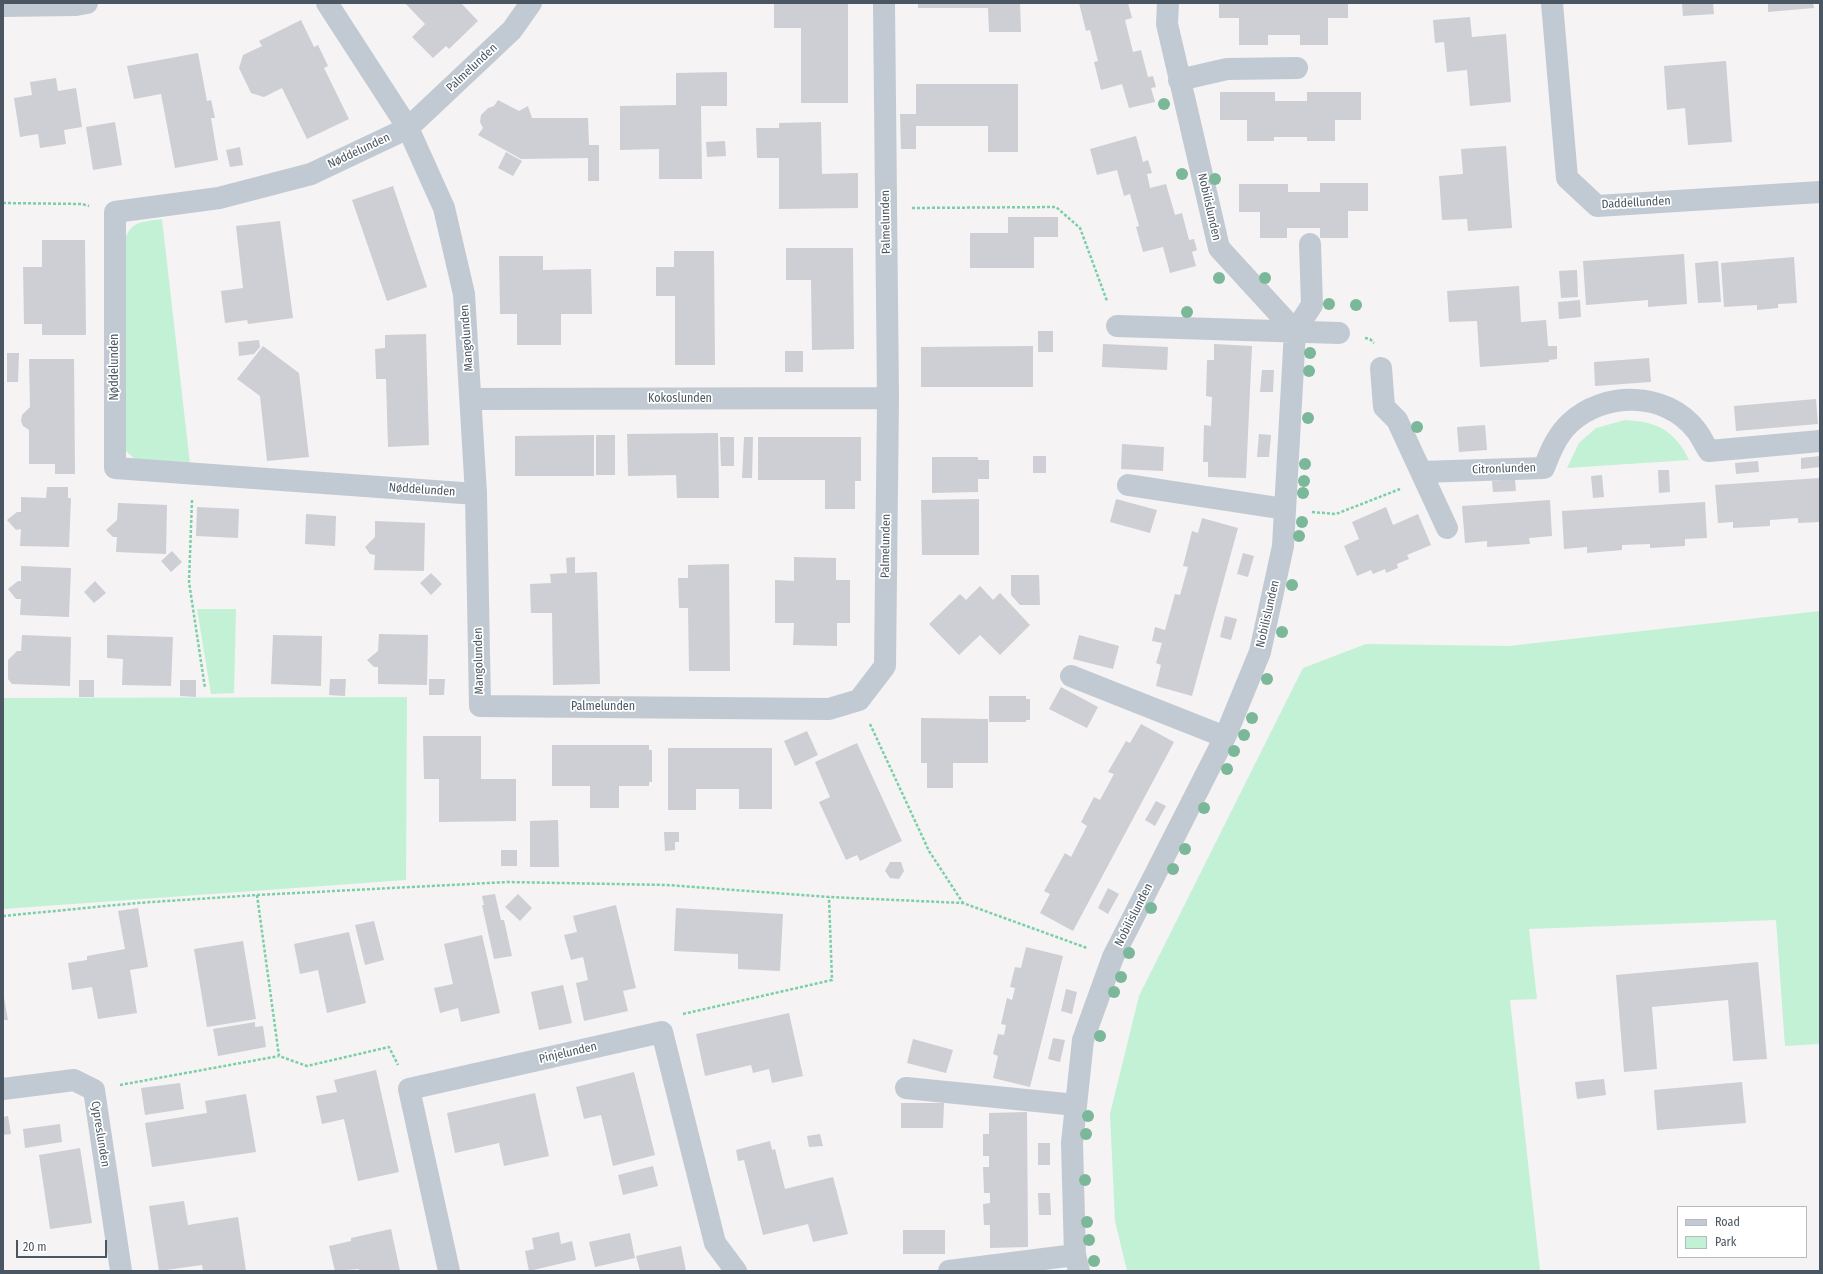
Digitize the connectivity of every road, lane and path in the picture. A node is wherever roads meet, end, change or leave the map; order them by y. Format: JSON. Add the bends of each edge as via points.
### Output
{"nodes":[{"id":1,"x":87,"y":3,"type":"edge"},
{"id":2,"x":327,"y":3,"type":"edge"},
{"id":3,"x":531,"y":3,"type":"edge"},
{"id":4,"x":884,"y":3,"type":"edge"},
{"id":5,"x":1168,"y":3,"type":"edge"},
{"id":6,"x":1552,"y":3,"type":"edge"},
{"id":7,"x":3,"y":6,"type":"edge"},
{"id":8,"x":1297,"y":68,"type":"dead end"},
{"id":9,"x":1179,"y":80,"type":"junction"},
{"id":10,"x":408,"y":128,"type":"junction"},
{"id":11,"x":1820,"y":192,"type":"edge"},
{"id":12,"x":3,"y":203,"type":"edge"},
{"id":13,"x":886,"y":208,"type":"junction"},
{"id":14,"x":115,"y":212,"type":"junction"},
{"id":15,"x":1310,"y":244,"type":"dead end"},
{"id":16,"x":1117,"y":326,"type":"joint"},
{"id":17,"x":1295,"y":331,"type":"junction"},
{"id":18,"x":1339,"y":333,"type":"dead end"},
{"id":19,"x":1380,"y":368,"type":"dead end"},
{"id":20,"x":888,"y":398,"type":"junction"},
{"id":21,"x":472,"y":400,"type":"junction"},
{"id":22,"x":1820,"y":441,"type":"edge"},
{"id":23,"x":1421,"y":472,"type":"junction"},
{"id":24,"x":194,"y":474,"type":"junction"},
{"id":25,"x":1128,"y":485,"type":"dead end"},
{"id":26,"x":476,"y":494,"type":"junction"},
{"id":27,"x":1285,"y":509,"type":"junction"},
{"id":28,"x":1447,"y":528,"type":"dead end"},
{"id":29,"x":1071,"y":676,"type":"dead end"},
{"id":30,"x":205,"y":688,"type":"dead end"},
{"id":31,"x":859,"y":700,"type":"junction"},
{"id":32,"x":480,"y":706,"type":"joint"},
{"id":33,"x":1225,"y":737,"type":"junction"},
{"id":34,"x":256,"y":895,"type":"junction"},
{"id":35,"x":829,"y":897,"type":"junction"},
{"id":36,"x":963,"y":903,"type":"junction"},
{"id":37,"x":3,"y":916,"type":"edge"},
{"id":38,"x":1113,"y":957,"type":"junction"},
{"id":39,"x":662,"y":1032,"type":"junction"},
{"id":40,"x":279,"y":1056,"type":"junction"},
{"id":41,"x":906,"y":1088,"type":"dead end"},
{"id":42,"x":3,"y":1089,"type":"edge"},
{"id":43,"x":409,"y":1089,"type":"junction"},
{"id":44,"x":94,"y":1090,"type":"junction"},
{"id":45,"x":1076,"y":1104,"type":"junction"},
{"id":46,"x":1077,"y":1263,"type":"edge"},
{"id":47,"x":122,"y":1271,"type":"edge"},
{"id":48,"x":449,"y":1271,"type":"edge"},
{"id":49,"x":736,"y":1271,"type":"edge"},
{"id":50,"x":949,"y":1271,"type":"edge"}],
"edges":[{"from":1,"to":7,"type":"street"},
{"from":2,"to":10,"type":"street","name":"Mangolunden"},
{"from":3,"to":10,"type":"street","name":"Palmelunden","via":[[512,30]]},
{"from":4,"to":13,"type":"street","name":"Palmelunden"},
{"from":5,"to":9,"type":"street","name":"Nobilislunden","via":[[1167,24]]},
{"from":6,"to":11,"type":"street","name":"Daddellunden","via":[[1567,178],[1597,206]]},
{"from":8,"to":9,"type":"street","via":[[1227,69]]},
{"from":9,"to":17,"type":"street","name":"Nobilislunden","via":[[1219,248]]},
{"from":10,"to":14,"type":"street","name":"Nøddelunden","via":[[311,174],[219,198]]},
{"from":10,"to":21,"type":"street","name":"Mangolunden","via":[[444,208],[464,294]]},
{"from":12,"to":14,"type":"path","via":[[82,204]]},
{"from":13,"to":16,"type":"path","via":[[1056,207],[1080,228]]},
{"from":13,"to":20,"type":"street","name":"Palmelunden"},
{"from":14,"to":24,"type":"street","name":"Nøddelunden","via":[[115,468]]},
{"from":15,"to":17,"type":"street","via":[[1312,306]]},
{"from":16,"to":17,"type":"street"},
{"from":17,"to":18,"type":"street"},
{"from":17,"to":27,"type":"street","name":"Nobilislunden"},
{"from":19,"to":23,"type":"street","via":[[1384,407],[1397,420]]},
{"from":20,"to":21,"type":"street","name":"Kokoslunden"},
{"from":20,"to":31,"type":"street","name":"Palmelunden","via":[[885,666]]},
{"from":21,"to":26,"type":"street","name":"Mangolunden"},
{"from":22,"to":23,"type":"street","name":"Citronlunden","via":[[1708,451],[1695,429],[1676,413],[1652,402],[1626,398],[1596,406],[1570,423],[1554,445],[1544,468]]},
{"from":23,"to":27,"type":"path","via":[[1410,485],[1336,514]]},
{"from":23,"to":28,"type":"street"},
{"from":24,"to":26,"type":"street","name":"Nøddelunden"},
{"from":24,"to":30,"type":"path","via":[[188,582]]},
{"from":25,"to":27,"type":"street"},
{"from":26,"to":32,"type":"street","name":"Mangolunden"},
{"from":27,"to":33,"type":"street","name":"Nobilislunden","via":[[1283,546],[1260,652]]},
{"from":29,"to":33,"type":"street"},
{"from":31,"to":32,"type":"street","name":"Palmelunden","via":[[830,709]]},
{"from":31,"to":36,"type":"path","via":[[928,851]]},
{"from":33,"to":38,"type":"street","name":"Nobilislunden"},
{"from":34,"to":35,"type":"path","via":[[508,882],[667,885]]},
{"from":34,"to":37,"type":"path"},
{"from":34,"to":40,"type":"path"},
{"from":35,"to":36,"type":"path"},
{"from":35,"to":39,"type":"path","via":[[832,980],[676,1016]]},
{"from":36,"to":38,"type":"path"},
{"from":38,"to":45,"type":"street","name":"Nobilislunden","via":[[1083,1040]]},
{"from":39,"to":43,"type":"street","name":"Pinjelunden"},
{"from":39,"to":49,"type":"street","via":[[715,1243]]},
{"from":40,"to":43,"type":"path","via":[[307,1066],[389,1047]]},
{"from":40,"to":44,"type":"path"},
{"from":41,"to":45,"type":"street"},
{"from":42,"to":44,"type":"street","name":"Cypreslunden","via":[[74,1080]]},
{"from":43,"to":48,"type":"street"},
{"from":44,"to":47,"type":"street","name":"Cypreslunden"},
{"from":45,"to":46,"type":"street","name":"Nobilislunden","via":[[1072,1143]]},
{"from":46,"to":50,"type":"street","name":"Nobilislunden"}]}
